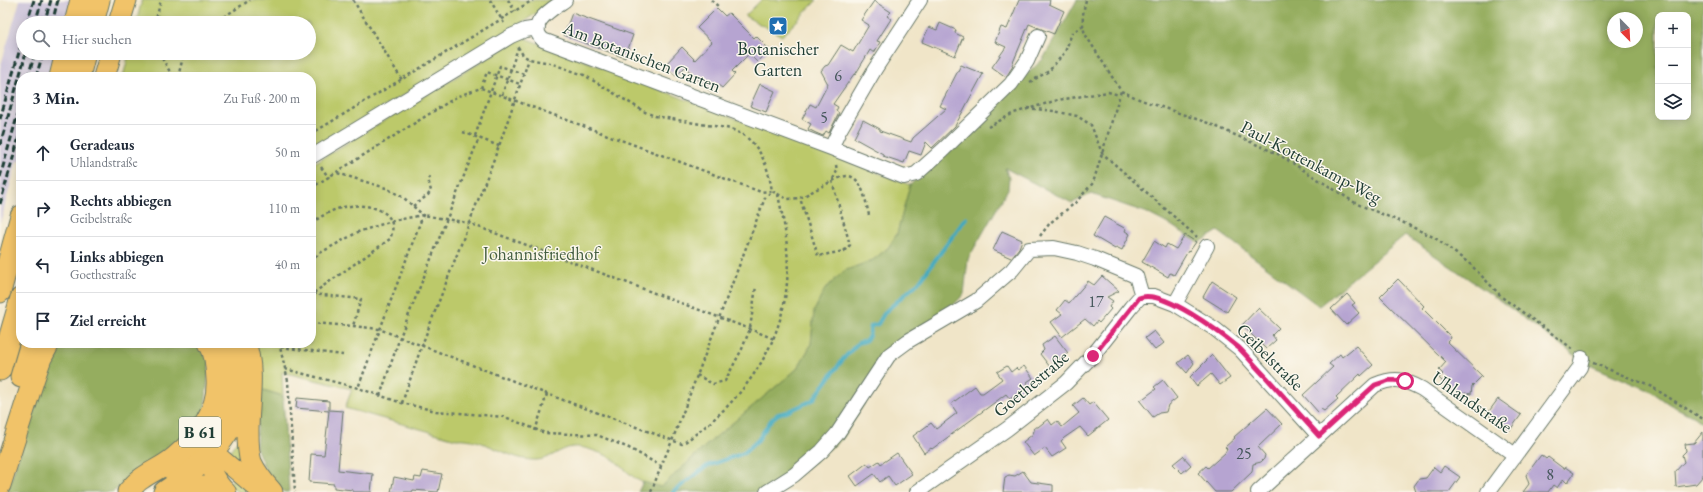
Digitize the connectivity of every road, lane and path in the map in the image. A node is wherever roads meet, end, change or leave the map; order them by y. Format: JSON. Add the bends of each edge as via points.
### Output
{"nodes":[{"id":1,"x":81,"y":0,"type":"edge"},
{"id":2,"x":99,"y":0,"type":"edge"},
{"id":3,"x":126,"y":0,"type":"edge"},
{"id":4,"x":134,"y":0,"type":"edge"},
{"id":5,"x":161,"y":0,"type":"edge"},
{"id":6,"x":250,"y":0,"type":"edge"},
{"id":7,"x":353,"y":0,"type":"edge"},
{"id":8,"x":490,"y":0,"type":"edge"},
{"id":9,"x":508,"y":0,"type":"edge"},
{"id":10,"x":533,"y":0,"type":"edge"},
{"id":11,"x":565,"y":0,"type":"edge"},
{"id":12,"x":711,"y":0,"type":"edge"},
{"id":13,"x":920,"y":0,"type":"edge"},
{"id":14,"x":1086,"y":0,"type":"edge"},
{"id":15,"x":719,"y":7,"type":"dead end"},
{"id":16,"x":515,"y":11,"type":"junction"},
{"id":17,"x":77,"y":16,"type":"edge"},
{"id":18,"x":95,"y":16,"type":"edge"},
{"id":19,"x":121,"y":16,"type":"edge"},
{"id":20,"x":131,"y":16,"type":"edge"},
{"id":21,"x":157,"y":16,"type":"edge"},
{"id":22,"x":225,"y":16,"type":"edge"},
{"id":23,"x":502,"y":20,"type":"junction"},
{"id":24,"x":1082,"y":26,"type":"junction"},
{"id":25,"x":538,"y":28,"type":"junction"},
{"id":26,"x":1038,"y":36,"type":"dead end"},
{"id":27,"x":515,"y":42,"type":"junction"},
{"id":28,"x":530,"y":59,"type":"junction"},
{"id":29,"x":64,"y":60,"type":"edge"},
{"id":30,"x":83,"y":60,"type":"edge"},
{"id":31,"x":109,"y":60,"type":"edge"},
{"id":32,"x":119,"y":60,"type":"edge"},
{"id":33,"x":163,"y":60,"type":"edge"},
{"id":34,"x":182,"y":60,"type":"edge"},
{"id":35,"x":511,"y":70,"type":"junction"},
{"id":36,"x":61,"y":72,"type":"edge"},
{"id":37,"x":80,"y":72,"type":"edge"},
{"id":38,"x":105,"y":72,"type":"edge"},
{"id":39,"x":116,"y":72,"type":"edge"},
{"id":40,"x":170,"y":72,"type":"edge"},
{"id":41,"x":179,"y":72,"type":"edge"},
{"id":42,"x":524,"y":74,"type":"junction"},
{"id":43,"x":497,"y":76,"type":"junction"},
{"id":44,"x":508,"y":79,"type":"junction"},
{"id":45,"x":402,"y":80,"type":"junction"},
{"id":46,"x":520,"y":84,"type":"junction"},
{"id":47,"x":1011,"y":84,"type":"junction"},
{"id":48,"x":481,"y":88,"type":"junction"},
{"id":49,"x":492,"y":91,"type":"junction"},
{"id":50,"x":1121,"y":91,"type":"junction"},
{"id":51,"x":502,"y":95,"type":"junction"},
{"id":52,"x":1120,"y":95,"type":"junction"},
{"id":53,"x":515,"y":99,"type":"junction"},
{"id":54,"x":1027,"y":108,"type":"junction"},
{"id":55,"x":986,"y":128,"type":"dead end"},
{"id":56,"x":316,"y":131,"type":"edge"},
{"id":57,"x":464,"y":132,"type":"dead end"},
{"id":58,"x":475,"y":136,"type":"junction"},
{"id":59,"x":479,"y":138,"type":"junction"},
{"id":60,"x":499,"y":146,"type":"junction"},
{"id":61,"x":831,"y":148,"type":"junction"},
{"id":62,"x":1102,"y":153,"type":"junction"},
{"id":63,"x":316,"y":154,"type":"edge"},
{"id":64,"x":337,"y":172,"type":"junction"},
{"id":65,"x":431,"y":175,"type":"dead end"},
{"id":66,"x":832,"y":181,"type":"junction"},
{"id":67,"x":316,"y":185,"type":"edge"},
{"id":68,"x":772,"y":191,"type":"junction"},
{"id":69,"x":778,"y":195,"type":"junction"},
{"id":70,"x":800,"y":198,"type":"junction"},
{"id":71,"x":413,"y":206,"type":"junction"},
{"id":72,"x":423,"y":215,"type":"junction"},
{"id":73,"x":869,"y":215,"type":"dead end"},
{"id":74,"x":447,"y":219,"type":"junction"},
{"id":75,"x":316,"y":220,"type":"edge"},
{"id":76,"x":392,"y":221,"type":"junction"},
{"id":77,"x":468,"y":223,"type":"junction"},
{"id":78,"x":16,"y":234,"type":"edge"},
{"id":79,"x":1207,"y":246,"type":"joint"},
{"id":80,"x":1029,"y":249,"type":"junction"},
{"id":81,"x":316,"y":257,"type":"edge"},
{"id":82,"x":756,"y":286,"type":"dead end"},
{"id":83,"x":316,"y":291,"type":"edge"},
{"id":84,"x":0,"y":292,"type":"edge"},
{"id":85,"x":316,"y":294,"type":"edge"},
{"id":86,"x":1142,"y":296,"type":"junction"},
{"id":87,"x":1175,"y":304,"type":"junction"},
{"id":88,"x":16,"y":315,"type":"edge"},
{"id":89,"x":720,"y":317,"type":"junction"},
{"id":90,"x":316,"y":323,"type":"edge"},
{"id":91,"x":353,"y":326,"type":"junction"},
{"id":92,"x":750,"y":328,"type":"junction"},
{"id":93,"x":379,"y":329,"type":"junction"},
{"id":94,"x":400,"y":337,"type":"junction"},
{"id":95,"x":774,"y":339,"type":"junction"},
{"id":96,"x":422,"y":345,"type":"junction"},
{"id":97,"x":30,"y":348,"type":"edge"},
{"id":98,"x":46,"y":348,"type":"edge"},
{"id":99,"x":211,"y":348,"type":"edge"},
{"id":100,"x":226,"y":348,"type":"edge"},
{"id":101,"x":246,"y":348,"type":"edge"},
{"id":102,"x":280,"y":348,"type":"edge"},
{"id":103,"x":288,"y":348,"type":"edge"},
{"id":104,"x":343,"y":355,"type":"dead end"},
{"id":105,"x":1582,"y":358,"type":"junction"},
{"id":106,"x":285,"y":369,"type":"junction"},
{"id":107,"x":0,"y":370,"type":"edge"},
{"id":108,"x":697,"y":375,"type":"junction"},
{"id":109,"x":251,"y":380,"type":"junction"},
{"id":110,"x":358,"y":388,"type":"junction"},
{"id":111,"x":547,"y":394,"type":"junction"},
{"id":112,"x":380,"y":396,"type":"junction"},
{"id":113,"x":402,"y":403,"type":"junction"},
{"id":114,"x":1703,"y":419,"type":"edge"},
{"id":115,"x":535,"y":431,"type":"junction"},
{"id":116,"x":1319,"y":436,"type":"junction"},
{"id":117,"x":672,"y":441,"type":"junction"},
{"id":118,"x":0,"y":447,"type":"edge"},
{"id":119,"x":208,"y":453,"type":"junction"},
{"id":120,"x":1515,"y":455,"type":"junction"},
{"id":121,"x":661,"y":466,"type":"junction"},
{"id":122,"x":0,"y":485,"type":"edge"},
{"id":123,"x":224,"y":489,"type":"edge"},
{"id":124,"x":129,"y":492,"type":"edge"},
{"id":125,"x":164,"y":492,"type":"edge"},
{"id":126,"x":176,"y":492,"type":"edge"},
{"id":127,"x":261,"y":492,"type":"edge"},
{"id":128,"x":272,"y":492,"type":"edge"},
{"id":129,"x":296,"y":492,"type":"edge"},
{"id":130,"x":651,"y":492,"type":"edge"},
{"id":131,"x":768,"y":492,"type":"edge"},
{"id":132,"x":917,"y":492,"type":"edge"},
{"id":133,"x":1258,"y":492,"type":"edge"},
{"id":134,"x":1488,"y":492,"type":"edge"}],
"edges":[{"from":1,"to":17,"type":"highway"},
{"from":2,"to":18,"type":"highway"},
{"from":3,"to":19,"type":"highway"},
{"from":4,"to":20,"type":"highway"},
{"from":5,"to":21,"type":"path"},
{"from":6,"to":22,"type":"path"},
{"from":7,"to":45,"type":"path"},
{"from":8,"to":23,"type":"path"},
{"from":9,"to":16,"type":"path"},
{"from":10,"to":16,"type":"path"},
{"from":11,"to":25,"type":"street","name":"Am Botanischen Garten","via":[[543,15]]},
{"from":12,"to":15,"type":"path"},
{"from":13,"to":61,"type":"street","via":[[875,69]]},
{"from":14,"to":24,"type":"path"},
{"from":16,"to":23,"type":"path"},
{"from":23,"to":27,"type":"path"},
{"from":23,"to":45,"type":"path"},
{"from":24,"to":47,"type":"path","via":[[1072,33],[1064,52],[1049,71],[1022,86]]},
{"from":24,"to":50,"type":"path"},
{"from":25,"to":27,"type":"street","name":"Am Botanischen Garten","via":[[525,30]]},
{"from":25,"to":61,"type":"street","name":"Am Botanischen Garten","via":[[538,34],[543,40]]},
{"from":26,"to":47,"type":"street","name":"Am Botanischen Garten","via":[[1027,61]]},
{"from":27,"to":28,"type":"path","via":[[523,55]]},
{"from":27,"to":35,"type":"path"},
{"from":27,"to":63,"type":"street","name":"Am Botanischen Garten"},
{"from":28,"to":42,"type":"path"},
{"from":28,"to":68,"type":"path","via":[[579,73],[655,116],[731,130],[744,135],[755,144],[764,159]]},
{"from":29,"to":36,"type":"highway"},
{"from":30,"to":37,"type":"highway"},
{"from":31,"to":38,"type":"highway"},
{"from":32,"to":39,"type":"highway"},
{"from":33,"to":40,"type":"path"},
{"from":34,"to":41,"type":"path"},
{"from":35,"to":42,"type":"path"},
{"from":35,"to":43,"type":"path","via":[[500,66]]},
{"from":35,"to":44,"type":"path"},
{"from":42,"to":46,"type":"path"},
{"from":43,"to":44,"type":"path"},
{"from":43,"to":48,"type":"path","via":[[487,72]]},
{"from":43,"to":49,"type":"path"},
{"from":44,"to":46,"type":"path"},
{"from":44,"to":51,"type":"path"},
{"from":45,"to":56,"type":"path"},
{"from":46,"to":53,"type":"path"},
{"from":47,"to":61,"type":"street","name":"Am Botanischen Garten","via":[[916,174],[904,177]]},
{"from":48,"to":49,"type":"path"},
{"from":48,"to":64,"type":"path","via":[[458,96]]},
{"from":49,"to":51,"type":"path"},
{"from":49,"to":58,"type":"path"},
{"from":50,"to":52,"type":"path"},
{"from":50,"to":105,"type":"path","name":"Paul-Kottenkamp-Weg","via":[[1208,123],[1278,154],[1357,204],[1435,238],[1470,264],[1503,298],[1570,345]]},
{"from":51,"to":53,"type":"path"},
{"from":52,"to":54,"type":"path","via":[[1108,92]]},
{"from":52,"to":62,"type":"path"},
{"from":53,"to":60,"type":"path"},
{"from":53,"to":68,"type":"path","via":[[762,192]]},
{"from":54,"to":55,"type":"path"},
{"from":54,"to":62,"type":"path","via":[[1077,116],[1090,125]]},
{"from":57,"to":58,"type":"path"},
{"from":58,"to":59,"type":"path"},
{"from":59,"to":60,"type":"path"},
{"from":59,"to":74,"type":"path"},
{"from":60,"to":77,"type":"path"},
{"from":61,"to":66,"type":"path","via":[[837,171]]},
{"from":62,"to":79,"type":"path"},
{"from":62,"to":80,"type":"path","via":[[1093,183],[1075,203],[1050,223]]},
{"from":64,"to":67,"type":"path"},
{"from":64,"to":71,"type":"path","via":[[386,188]]},
{"from":65,"to":71,"type":"path","via":[[428,179],[431,191]]},
{"from":66,"to":70,"type":"path"},
{"from":66,"to":70,"type":"path","via":[[850,245],[844,251],[818,256]]},
{"from":66,"to":73,"type":"path","via":[[847,176],[854,177],[859,183]]},
{"from":68,"to":69,"type":"path"},
{"from":68,"to":89,"type":"path","via":[[766,198]]},
{"from":69,"to":70,"type":"path","via":[[787,199]]},
{"from":69,"to":95,"type":"path","via":[[788,272],[785,298]]},
{"from":71,"to":72,"type":"path"},
{"from":72,"to":74,"type":"path"},
{"from":72,"to":76,"type":"path"},
{"from":72,"to":93,"type":"path"},
{"from":74,"to":77,"type":"path"},
{"from":74,"to":94,"type":"path"},
{"from":75,"to":76,"type":"path","via":[[327,212],[345,206],[365,205],[376,207],[386,213]]},
{"from":76,"to":81,"type":"path","via":[[358,232]]},
{"from":76,"to":83,"type":"path","via":[[394,231],[390,239]]},
{"from":77,"to":89,"type":"path"},
{"from":77,"to":96,"type":"path"},
{"from":78,"to":84,"type":"highway"},
{"from":79,"to":87,"type":"street"},
{"from":80,"to":86,"type":"street","via":[[1054,248],[1095,258],[1136,276]]},
{"from":80,"to":131,"type":"street","via":[[1012,270],[976,301],[908,341],[890,355],[837,434],[800,470]]},
{"from":82,"to":92,"type":"path"},
{"from":85,"to":91,"type":"path","via":[[361,299]]},
{"from":86,"to":87,"type":"street","name":"Geibelstraße","via":[[1154,296]]},
{"from":86,"to":132,"type":"street","name":"Goethestraße","via":[[1093,356],[1066,383],[1007,429]]},
{"from":87,"to":116,"type":"street","name":"Geibelstraße","via":[[1215,329],[1240,349]]},
{"from":88,"to":107,"type":"highway"},
{"from":89,"to":92,"type":"path"},
{"from":89,"to":108,"type":"path"},
{"from":90,"to":91,"type":"path"},
{"from":91,"to":93,"type":"path"},
{"from":92,"to":95,"type":"path"},
{"from":92,"to":108,"type":"path","via":[[725,381],[713,384]]},
{"from":93,"to":94,"type":"path"},
{"from":93,"to":110,"type":"path"},
{"from":94,"to":96,"type":"path"},
{"from":94,"to":112,"type":"path"},
{"from":95,"to":117,"type":"path","via":[[760,368],[740,394],[700,432],[682,444]]},
{"from":96,"to":111,"type":"path"},
{"from":96,"to":113,"type":"path"},
{"from":97,"to":118,"type":"highway"},
{"from":98,"to":122,"type":"highway","via":[[34,378]]},
{"from":99,"to":124,"type":"highway","number":"B 61","via":[[215,359],[217,381],[216,394],[206,422],[198,436],[174,458],[140,479]]},
{"from":100,"to":119,"type":"highway","number":"B 61","via":[[232,374],[231,395]]},
{"from":101,"to":109,"type":"highway","number":"B 61"},
{"from":102,"to":106,"type":"path"},
{"from":103,"to":104,"type":"path"},
{"from":105,"to":114,"type":"path","name":"Paul-Kottenkamp-Weg","via":[[1652,387]]},
{"from":105,"to":120,"type":"street","via":[[1580,367]]},
{"from":106,"to":110,"type":"path"},
{"from":106,"to":129,"type":"path"},
{"from":108,"to":117,"type":"path"},
{"from":109,"to":119,"type":"highway","number":"B 61","via":[[231,429]]},
{"from":109,"to":128,"type":"highway","number":"B 61","via":[[248,446],[251,461]]},
{"from":110,"to":112,"type":"path"},
{"from":111,"to":115,"type":"path"},
{"from":111,"to":117,"type":"path"},
{"from":112,"to":113,"type":"path"},
{"from":113,"to":115,"type":"path","via":[[436,411],[505,417]]},
{"from":115,"to":121,"type":"path","via":[[545,434],[597,435],[629,448]]},
{"from":116,"to":120,"type":"street","name":"Uhlandstraße","via":[[1375,385],[1390,380],[1410,382],[1422,389]]},
{"from":116,"to":133,"type":"street","name":"Uhlandstraße"},
{"from":117,"to":121,"type":"path"},
{"from":119,"to":123,"type":"main road"},
{"from":119,"to":124,"type":"main road"},
{"from":119,"to":125,"type":"highway"},
{"from":119,"to":127,"type":"main road"},
{"from":120,"to":134,"type":"street"},
{"from":121,"to":130,"type":"path"},
{"from":123,"to":126,"type":"main road","via":[[204,484]]}]}
